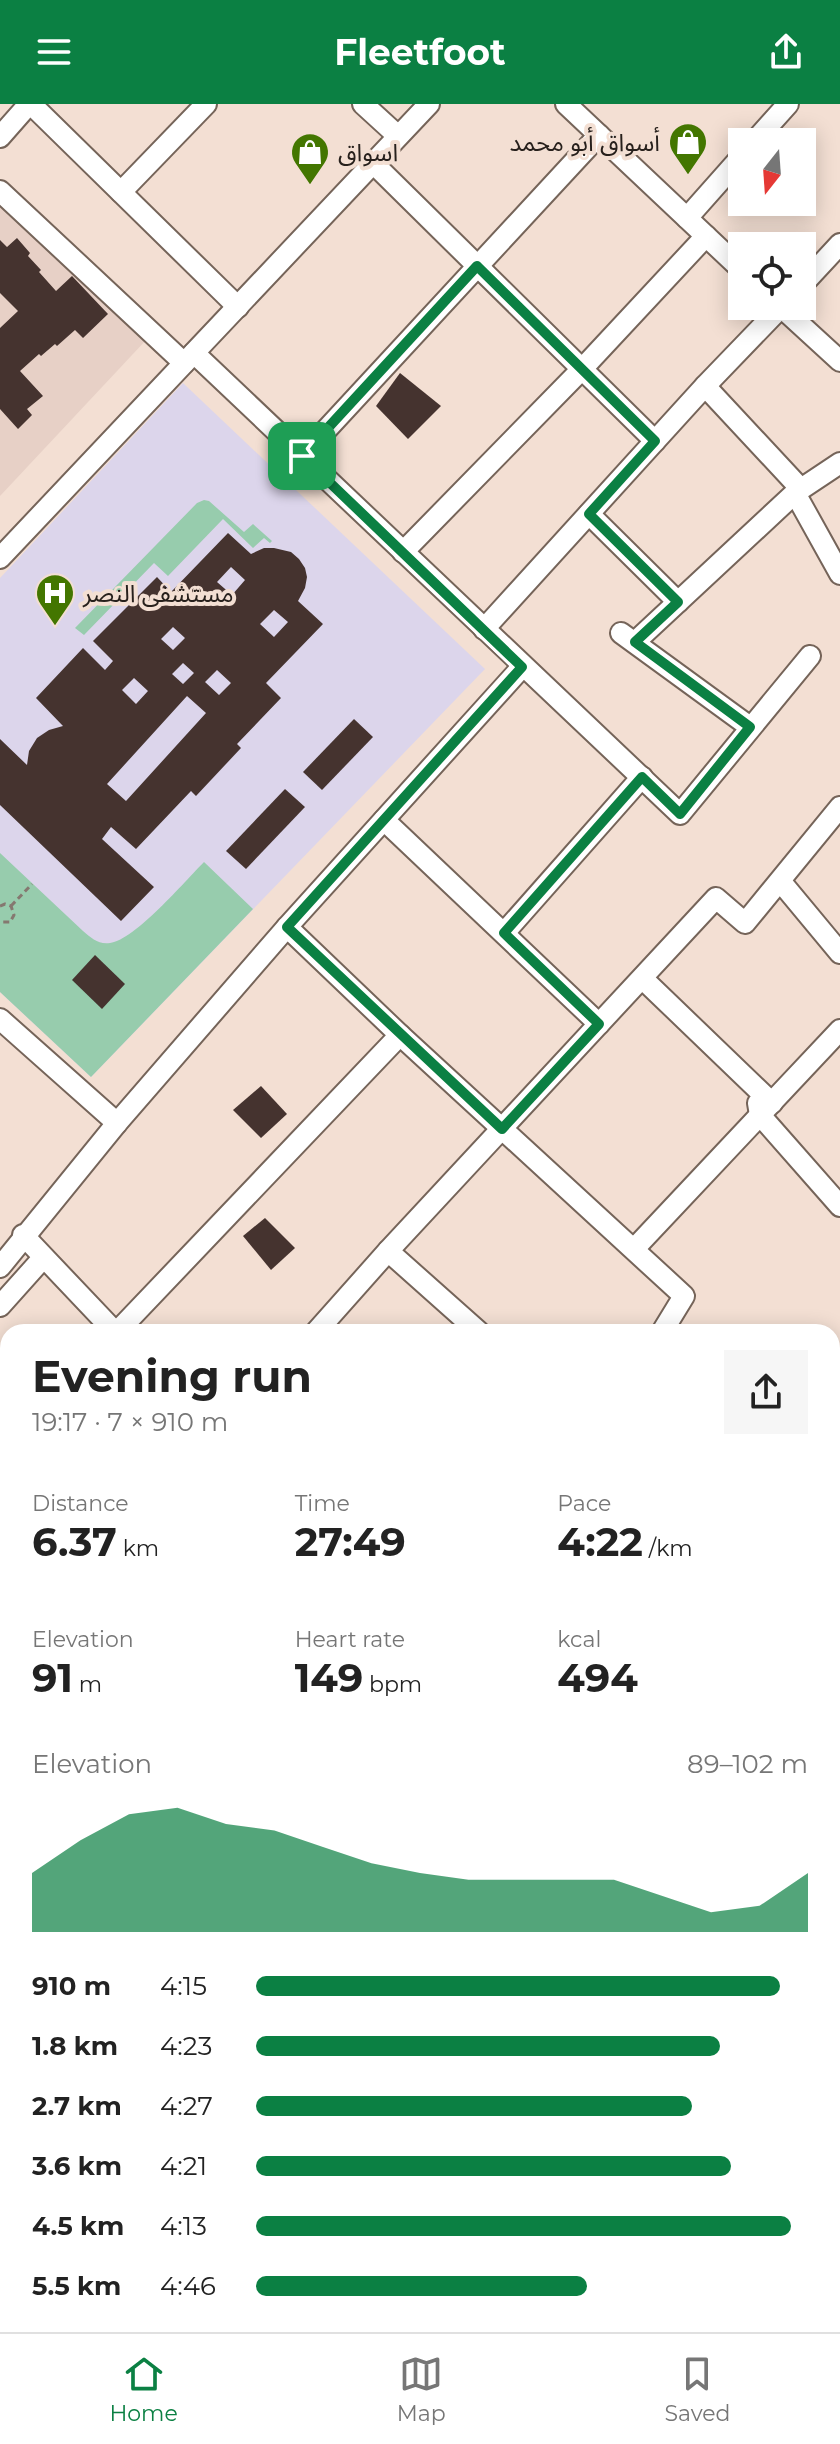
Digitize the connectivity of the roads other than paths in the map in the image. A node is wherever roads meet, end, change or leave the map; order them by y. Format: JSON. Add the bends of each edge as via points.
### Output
{"nodes":[{"id":1,"x":30,"y":104,"type":"edge"},
{"id":2,"x":206,"y":104,"type":"edge"},
{"id":3,"x":363,"y":104,"type":"edge"},
{"id":4,"x":429,"y":104,"type":"edge"},
{"id":5,"x":788,"y":104,"type":"edge"},
{"id":6,"x":579,"y":108,"type":"edge"},
{"id":7,"x":767,"y":128,"type":"edge"},
{"id":8,"x":599,"y":135,"type":"junction"},
{"id":9,"x":398,"y":136,"type":"junction"},
{"id":10,"x":0,"y":137,"type":"edge"},
{"id":11,"x":373,"y":163,"type":"junction"},
{"id":12,"x":728,"y":172,"type":"edge"},
{"id":13,"x":0,"y":191,"type":"edge"},
{"id":14,"x":121,"y":192,"type":"junction"},
{"id":15,"x":687,"y":218,"type":"junction"},
{"id":16,"x":706,"y":236,"type":"junction"},
{"id":17,"x":840,"y":244,"type":"edge"},
{"id":18,"x":728,"y":257,"type":"edge"},
{"id":19,"x":477,"y":266,"type":"junction"},
{"id":20,"x":816,"y":270,"type":"edge"},
{"id":21,"x":238,"y":307,"type":"junction"},
{"id":22,"x":768,"y":320,"type":"edge"},
{"id":23,"x":796,"y":320,"type":"edge"},
{"id":24,"x":189,"y":358,"type":"junction"},
{"id":25,"x":840,"y":361,"type":"edge"},
{"id":26,"x":582,"y":369,"type":"junction"},
{"id":27,"x":705,"y":386,"type":"junction"},
{"id":28,"x":655,"y":441,"type":"junction"},
{"id":29,"x":302,"y":456,"type":"junction"},
{"id":30,"x":840,"y":463,"type":"edge"},
{"id":31,"x":797,"y":490,"type":"junction"},
{"id":32,"x":589,"y":514,"type":"junction"},
{"id":33,"x":403,"y":552,"type":"junction"},
{"id":34,"x":0,"y":558,"type":"edge"},
{"id":35,"x":840,"y":574,"type":"edge"},
{"id":36,"x":678,"y":602,"type":"junction"},
{"id":37,"x":484,"y":629,"type":"junction"},
{"id":38,"x":810,"y":656,"type":"dead end"},
{"id":39,"x":522,"y":667,"type":"junction"},
{"id":40,"x":750,"y":727,"type":"junction"},
{"id":41,"x":642,"y":777,"type":"junction"},
{"id":42,"x":840,"y":807,"type":"edge"},
{"id":43,"x":384,"y":820,"type":"junction"},
{"id":44,"x":781,"y":882,"type":"junction"},
{"id":45,"x":287,"y":927,"type":"junction"},
{"id":46,"x":504,"y":933,"type":"junction"},
{"id":47,"x":840,"y":953,"type":"edge"},
{"id":48,"x":643,"y":979,"type":"junction"},
{"id":49,"x":0,"y":1019,"type":"edge"},
{"id":50,"x":599,"y":1024,"type":"junction"},
{"id":51,"x":840,"y":1030,"type":"edge"},
{"id":52,"x":400,"y":1035,"type":"junction"},
{"id":53,"x":766,"y":1109,"type":"junction"},
{"id":54,"x":117,"y":1123,"type":"junction"},
{"id":55,"x":502,"y":1129,"type":"junction"},
{"id":56,"x":840,"y":1206,"type":"edge"},
{"id":57,"x":23,"y":1235,"type":"junction"},
{"id":58,"x":634,"y":1249,"type":"junction"},
{"id":59,"x":388,"y":1251,"type":"junction"},
{"id":60,"x":43,"y":1258,"type":"junction"},
{"id":61,"x":0,"y":1269,"type":"edge"},
{"id":62,"x":17,"y":1288,"type":"junction"},
{"id":63,"x":0,"y":1306,"type":"edge"},
{"id":64,"x":108,"y":1324,"type":"edge"},
{"id":65,"x":124,"y":1324,"type":"edge"},
{"id":66,"x":323,"y":1324,"type":"edge"},
{"id":67,"x":470,"y":1324,"type":"edge"},
{"id":68,"x":667,"y":1324,"type":"edge"}],
"edges":[{"from":1,"to":10,"type":"street"},
{"from":1,"to":14,"type":"street"},
{"from":2,"to":14,"type":"street"},
{"from":3,"to":9,"type":"street"},
{"from":4,"to":9,"type":"street"},
{"from":5,"to":7,"type":"street"},
{"from":6,"to":8,"type":"street"},
{"from":8,"to":15,"type":"street"},
{"from":8,"to":19,"type":"street"},
{"from":9,"to":11,"type":"street"},
{"from":11,"to":19,"type":"street"},
{"from":11,"to":21,"type":"street"},
{"from":12,"to":15,"type":"street"},
{"from":13,"to":24,"type":"street"},
{"from":14,"to":21,"type":"street"},
{"from":15,"to":16,"type":"street"},
{"from":16,"to":18,"type":"street"},
{"from":16,"to":26,"type":"street"},
{"from":17,"to":20,"type":"street"},
{"from":19,"to":26,"type":"street"},
{"from":19,"to":29,"type":"street"},
{"from":21,"to":24,"type":"street"},
{"from":22,"to":27,"type":"street"},
{"from":23,"to":25,"type":"street"},
{"from":24,"to":29,"type":"street"},
{"from":24,"to":34,"type":"street"},
{"from":26,"to":28,"type":"street"},
{"from":26,"to":33,"type":"street"},
{"from":27,"to":28,"type":"street"},
{"from":27,"to":31,"type":"street"},
{"from":28,"to":32,"type":"street"},
{"from":29,"to":33,"type":"street"},
{"from":30,"to":31,"type":"street"},
{"from":31,"to":35,"type":"street"},
{"from":31,"to":36,"type":"street"},
{"from":32,"to":36,"type":"street"},
{"from":32,"to":37,"type":"street"},
{"from":33,"to":37,"type":"street"},
{"from":36,"to":40,"type":"street","via":[[628,638]]},
{"from":37,"to":39,"type":"street"},
{"from":38,"to":40,"type":"street"},
{"from":39,"to":41,"type":"street"},
{"from":39,"to":43,"type":"street"},
{"from":40,"to":41,"type":"street","via":[[680,814]]},
{"from":41,"to":46,"type":"street"},
{"from":42,"to":44,"type":"street"},
{"from":43,"to":45,"type":"street"},
{"from":43,"to":46,"type":"street"},
{"from":44,"to":47,"type":"street"},
{"from":44,"to":48,"type":"street","via":[[745,923],[716,898]]},
{"from":45,"to":52,"type":"street"},
{"from":45,"to":54,"type":"street"},
{"from":46,"to":50,"type":"street"},
{"from":48,"to":50,"type":"street"},
{"from":48,"to":53,"type":"street","via":[[756,1087]]},
{"from":49,"to":54,"type":"street"},
{"from":50,"to":55,"type":"street"},
{"from":51,"to":53,"type":"street"},
{"from":52,"to":55,"type":"street"},
{"from":52,"to":65,"type":"street"},
{"from":53,"to":56,"type":"street"},
{"from":53,"to":58,"type":"street"},
{"from":54,"to":57,"type":"street"},
{"from":55,"to":58,"type":"street"},
{"from":55,"to":59,"type":"street"},
{"from":57,"to":60,"type":"street"},
{"from":57,"to":61,"type":"street"},
{"from":58,"to":68,"type":"street","via":[[684,1296]]},
{"from":59,"to":66,"type":"street"},
{"from":59,"to":67,"type":"street"},
{"from":60,"to":62,"type":"street"},
{"from":60,"to":64,"type":"street"},
{"from":61,"to":62,"type":"street"},
{"from":62,"to":63,"type":"street"}]}
